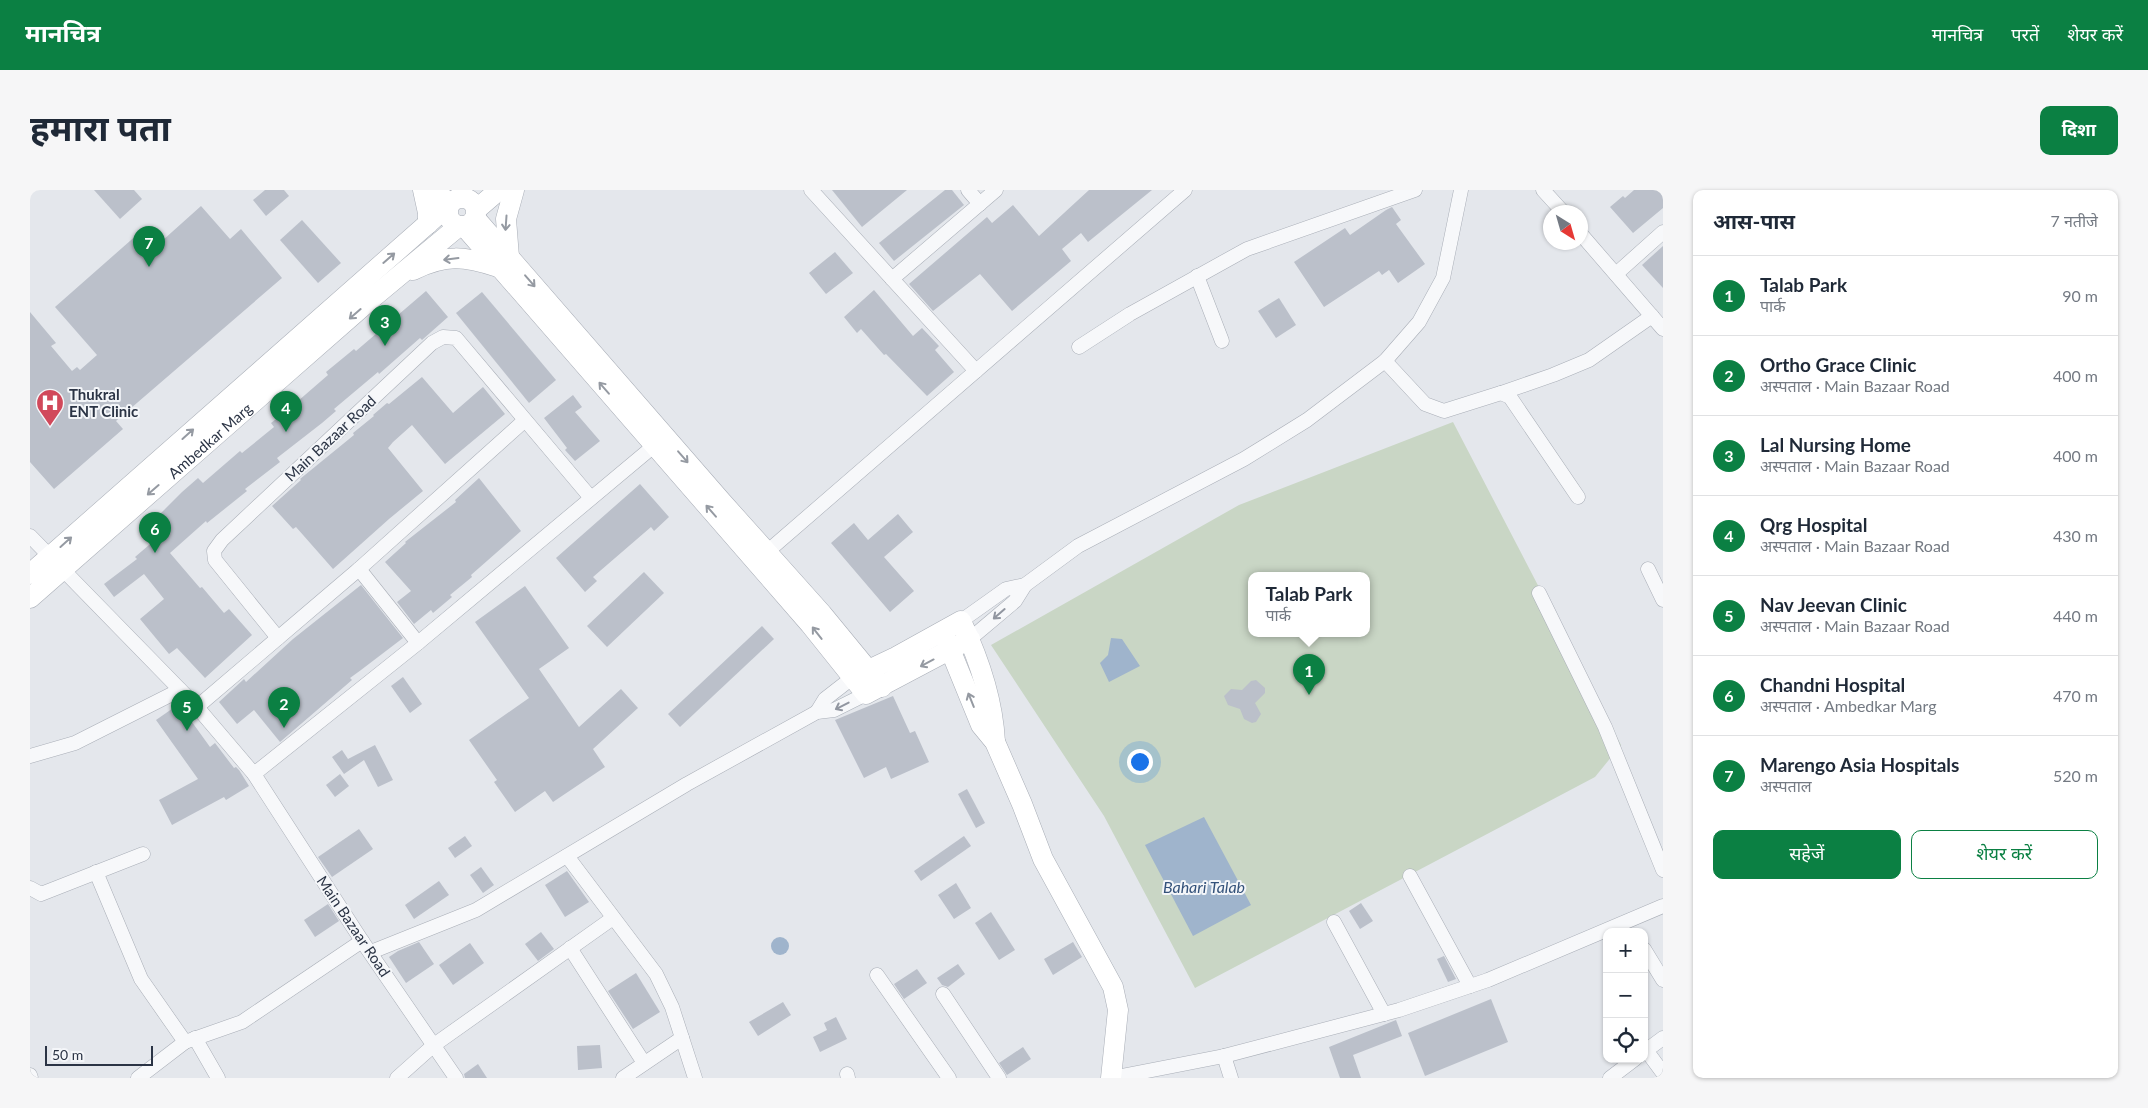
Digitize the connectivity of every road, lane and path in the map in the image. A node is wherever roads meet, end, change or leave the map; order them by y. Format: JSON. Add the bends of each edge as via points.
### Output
{"nodes":[{"id":1,"x":423,"y":190,"type":"edge"},
{"id":2,"x":436,"y":190,"type":"edge"},
{"id":3,"x":499,"y":190,"type":"edge"},
{"id":4,"x":514,"y":190,"type":"edge"},
{"id":5,"x":811,"y":190,"type":"edge"},
{"id":6,"x":968,"y":190,"type":"edge"},
{"id":7,"x":996,"y":190,"type":"edge"},
{"id":8,"x":1185,"y":190,"type":"edge"},
{"id":9,"x":1415,"y":190,"type":"edge"},
{"id":10,"x":1461,"y":190,"type":"edge"},
{"id":11,"x":1543,"y":190,"type":"edge"},
{"id":12,"x":457,"y":196,"type":"edge"},
{"id":13,"x":980,"y":204,"type":"junction"},
{"id":14,"x":1557,"y":205,"type":"edge"},
{"id":15,"x":469,"y":220,"type":"junction"},
{"id":16,"x":428,"y":224,"type":"junction"},
{"id":17,"x":1663,"y":232,"type":"edge"},
{"id":18,"x":1588,"y":242,"type":"edge"},
{"id":19,"x":503,"y":262,"type":"junction"},
{"id":20,"x":1616,"y":274,"type":"junction"},
{"id":21,"x":1197,"y":276,"type":"junction"},
{"id":22,"x":892,"y":279,"type":"junction"},
{"id":23,"x":393,"y":281,"type":"junction"},
{"id":24,"x":1652,"y":316,"type":"junction"},
{"id":25,"x":1663,"y":329,"type":"edge"},
{"id":26,"x":1222,"y":341,"type":"dead end"},
{"id":27,"x":1080,"y":347,"type":"dead end"},
{"id":28,"x":1385,"y":361,"type":"junction"},
{"id":29,"x":976,"y":371,"type":"junction"},
{"id":30,"x":1501,"y":393,"type":"junction"},
{"id":31,"x":524,"y":421,"type":"junction"},
{"id":32,"x":660,"y":441,"type":"junction"},
{"id":33,"x":1578,"y":497,"type":"dead end"},
{"id":34,"x":591,"y":498,"type":"junction"},
{"id":35,"x":30,"y":536,"type":"edge"},
{"id":36,"x":761,"y":557,"type":"junction"},
{"id":37,"x":55,"y":563,"type":"junction"},
{"id":38,"x":359,"y":569,"type":"junction"},
{"id":39,"x":1648,"y":569,"type":"dead end"},
{"id":40,"x":30,"y":574,"type":"edge"},
{"id":41,"x":1025,"y":585,"type":"junction"},
{"id":42,"x":1539,"y":593,"type":"dead end"},
{"id":43,"x":30,"y":598,"type":"edge"},
{"id":44,"x":1663,"y":600,"type":"edge"},
{"id":45,"x":961,"y":621,"type":"junction"},
{"id":46,"x":943,"y":632,"type":"junction"},
{"id":47,"x":278,"y":638,"type":"junction"},
{"id":48,"x":970,"y":640,"type":"junction"},
{"id":49,"x":418,"y":643,"type":"junction"},
{"id":50,"x":951,"y":651,"type":"junction"},
{"id":51,"x":860,"y":674,"type":"junction"},
{"id":52,"x":180,"y":690,"type":"junction"},
{"id":53,"x":874,"y":690,"type":"junction"},
{"id":54,"x":198,"y":708,"type":"junction"},
{"id":55,"x":817,"y":712,"type":"junction"},
{"id":56,"x":995,"y":742,"type":"junction"},
{"id":57,"x":30,"y":756,"type":"edge"},
{"id":58,"x":254,"y":774,"type":"junction"},
{"id":59,"x":143,"y":854,"type":"dead end"},
{"id":60,"x":567,"y":856,"type":"junction"},
{"id":61,"x":1663,"y":870,"type":"edge"},
{"id":62,"x":96,"y":872,"type":"junction"},
{"id":63,"x":1410,"y":876,"type":"dead end"},
{"id":64,"x":30,"y":888,"type":"edge"},
{"id":65,"x":1663,"y":906,"type":"edge"},
{"id":66,"x":613,"y":918,"type":"junction"},
{"id":67,"x":1334,"y":922,"type":"dead end"},
{"id":68,"x":1630,"y":926,"type":"edge"},
{"id":69,"x":362,"y":941,"type":"junction"},
{"id":70,"x":570,"y":948,"type":"junction"},
{"id":71,"x":371,"y":952,"type":"junction"},
{"id":72,"x":1648,"y":956,"type":"edge"},
{"id":73,"x":877,"y":975,"type":"dead end"},
{"id":74,"x":1663,"y":980,"type":"edge"},
{"id":75,"x":1470,"y":986,"type":"junction"},
{"id":76,"x":943,"y":994,"type":"dead end"},
{"id":77,"x":1384,"y":1014,"type":"junction"},
{"id":78,"x":682,"y":1038,"type":"junction"},
{"id":79,"x":1663,"y":1038,"type":"edge"},
{"id":80,"x":190,"y":1040,"type":"junction"},
{"id":81,"x":434,"y":1045,"type":"junction"},
{"id":82,"x":1648,"y":1049,"type":"edge"},
{"id":83,"x":1648,"y":1055,"type":"edge"},
{"id":84,"x":1224,"y":1056,"type":"junction"},
{"id":85,"x":644,"y":1063,"type":"junction"},
{"id":86,"x":1630,"y":1063,"type":"edge"},
{"id":87,"x":1663,"y":1073,"type":"edge"},
{"id":88,"x":694,"y":1077,"type":"edge"},
{"id":89,"x":138,"y":1078,"type":"edge"},
{"id":90,"x":218,"y":1078,"type":"edge"},
{"id":91,"x":397,"y":1078,"type":"edge"},
{"id":92,"x":456,"y":1078,"type":"edge"},
{"id":93,"x":623,"y":1078,"type":"edge"},
{"id":94,"x":949,"y":1078,"type":"edge"},
{"id":95,"x":1000,"y":1078,"type":"edge"},
{"id":96,"x":1111,"y":1078,"type":"edge"},
{"id":97,"x":1231,"y":1078,"type":"edge"},
{"id":98,"x":1610,"y":1078,"type":"edge"}],
"edges":[{"from":1,"to":16,"type":"street"},
{"from":2,"to":12,"type":"street"},
{"from":3,"to":15,"type":"street","name":"Ambedkar Marg"},
{"from":4,"to":19,"type":"street","one_way":true,"via":[[506,219]]},
{"from":5,"to":22,"type":"street"},
{"from":6,"to":13,"type":"street"},
{"from":7,"to":13,"type":"street"},
{"from":8,"to":29,"type":"street"},
{"from":9,"to":21,"type":"street","via":[[1247,249]]},
{"from":10,"to":28,"type":"street","via":[[1443,278],[1419,322]]},
{"from":11,"to":14,"type":"street"},
{"from":12,"to":15,"type":"street","via":[[470,199]]},
{"from":12,"to":15,"type":"street","via":[[448,217],[451,221]]},
{"from":12,"to":16,"type":"street","name":"Ambedkar Marg"},
{"from":13,"to":22,"type":"street"},
{"from":15,"to":19,"type":"street"},
{"from":15,"to":23,"type":"street","name":"Ambedkar Marg"},
{"from":37,"to":16,"type":"street","name":"Ambedkar Marg","one_way":true},
{"from":17,"to":20,"type":"street"},
{"from":18,"to":20,"type":"street"},
{"from":19,"to":23,"type":"street","one_way":true,"via":[[448,258]]},
{"from":19,"to":32,"type":"street"},
{"from":20,"to":24,"type":"street"},
{"from":21,"to":26,"type":"street"},
{"from":21,"to":27,"type":"street"},
{"from":22,"to":29,"type":"street"},
{"from":23,"to":37,"type":"street","name":"Ambedkar Marg","one_way":true},
{"from":24,"to":25,"type":"street"},
{"from":24,"to":30,"type":"street","via":[[1589,360]]},
{"from":28,"to":30,"type":"street","via":[[1425,404],[1444,411]]},
{"from":28,"to":41,"type":"street","via":[[1307,420],[1244,459],[1078,546]]},
{"from":29,"to":36,"type":"street"},
{"from":30,"to":33,"type":"street","via":[[1510,397]]},
{"from":31,"to":34,"type":"street","name":"Main Bazaar Road"},
{"from":31,"to":38,"type":"street"},
{"from":31,"to":47,"type":"street","name":"Main Bazaar Road","via":[[456,338],[443,337],[432,343],[214,551],[214,560]]},
{"from":32,"to":34,"type":"street"},
{"from":32,"to":36,"type":"street"},
{"from":34,"to":49,"type":"street"},
{"from":35,"to":37,"type":"street","name":"Main Bazaar Road"},
{"from":36,"to":51,"type":"street","via":[[810,624]]},
{"from":37,"to":40,"type":"street","name":"Ambedkar Marg"},
{"from":37,"to":43,"type":"street","name":"Ambedkar Marg"},
{"from":37,"to":52,"type":"street","name":"Main Bazaar Road"},
{"from":38,"to":47,"type":"street"},
{"from":38,"to":49,"type":"street"},
{"from":39,"to":44,"type":"street"},
{"from":41,"to":45,"type":"street","via":[[1006,589]]},
{"from":41,"to":48,"type":"street","one_way":true,"via":[[1015,601]]},
{"from":42,"to":61,"type":"street","via":[[1605,727]]},
{"from":45,"to":46,"type":"street"},
{"from":45,"to":48,"type":"street"},
{"from":46,"to":50,"type":"street"},
{"from":46,"to":51,"type":"street"},
{"from":47,"to":54,"type":"street"},
{"from":48,"to":50,"type":"street"},
{"from":48,"to":56,"type":"street","via":[[994,719]]},
{"from":49,"to":58,"type":"street"},
{"from":50,"to":53,"type":"street","one_way":true},
{"from":56,"to":50,"type":"street","one_way":true,"via":[[981,725]]},
{"from":51,"to":53,"type":"street"},
{"from":51,"to":55,"type":"street","via":[[825,699]]},
{"from":52,"to":54,"type":"street","name":"Main Bazaar Road"},
{"from":52,"to":57,"type":"street","via":[[75,743]]},
{"from":53,"to":55,"type":"street","one_way":true,"via":[[834,710]]},
{"from":54,"to":58,"type":"street","name":"Main Bazaar Road"},
{"from":55,"to":60,"type":"street"},
{"from":56,"to":96,"type":"street","via":[[1043,859],[1113,987],[1118,1010]]},
{"from":58,"to":69,"type":"street","name":"Main Bazaar Road"},
{"from":59,"to":62,"type":"street"},
{"from":60,"to":66,"type":"street"},
{"from":60,"to":71,"type":"street","via":[[476,910]]},
{"from":62,"to":64,"type":"street","via":[[42,894]]},
{"from":62,"to":80,"type":"street","via":[[141,979]]},
{"from":63,"to":75,"type":"street"},
{"from":65,"to":68,"type":"street"},
{"from":66,"to":70,"type":"street"},
{"from":66,"to":78,"type":"street","via":[[656,974]]},
{"from":67,"to":77,"type":"street"},
{"from":68,"to":75,"type":"street"},
{"from":69,"to":71,"type":"street","name":"Main Bazaar Road"},
{"from":69,"to":80,"type":"street","via":[[242,1022]]},
{"from":70,"to":81,"type":"street"},
{"from":70,"to":85,"type":"street"},
{"from":71,"to":81,"type":"street","name":"Main Bazaar Road"},
{"from":72,"to":74,"type":"street"},
{"from":73,"to":94,"type":"street"},
{"from":75,"to":77,"type":"street"},
{"from":76,"to":95,"type":"street"},
{"from":77,"to":84,"type":"street"},
{"from":78,"to":85,"type":"street"},
{"from":78,"to":88,"type":"street"},
{"from":79,"to":82,"type":"street"},
{"from":80,"to":89,"type":"street"},
{"from":80,"to":90,"type":"street"},
{"from":81,"to":91,"type":"street"},
{"from":81,"to":92,"type":"street","name":"Main Bazaar Road"},
{"from":83,"to":87,"type":"street"},
{"from":84,"to":96,"type":"street"},
{"from":84,"to":97,"type":"street"},
{"from":85,"to":93,"type":"street"},
{"from":86,"to":98,"type":"street"}]}
